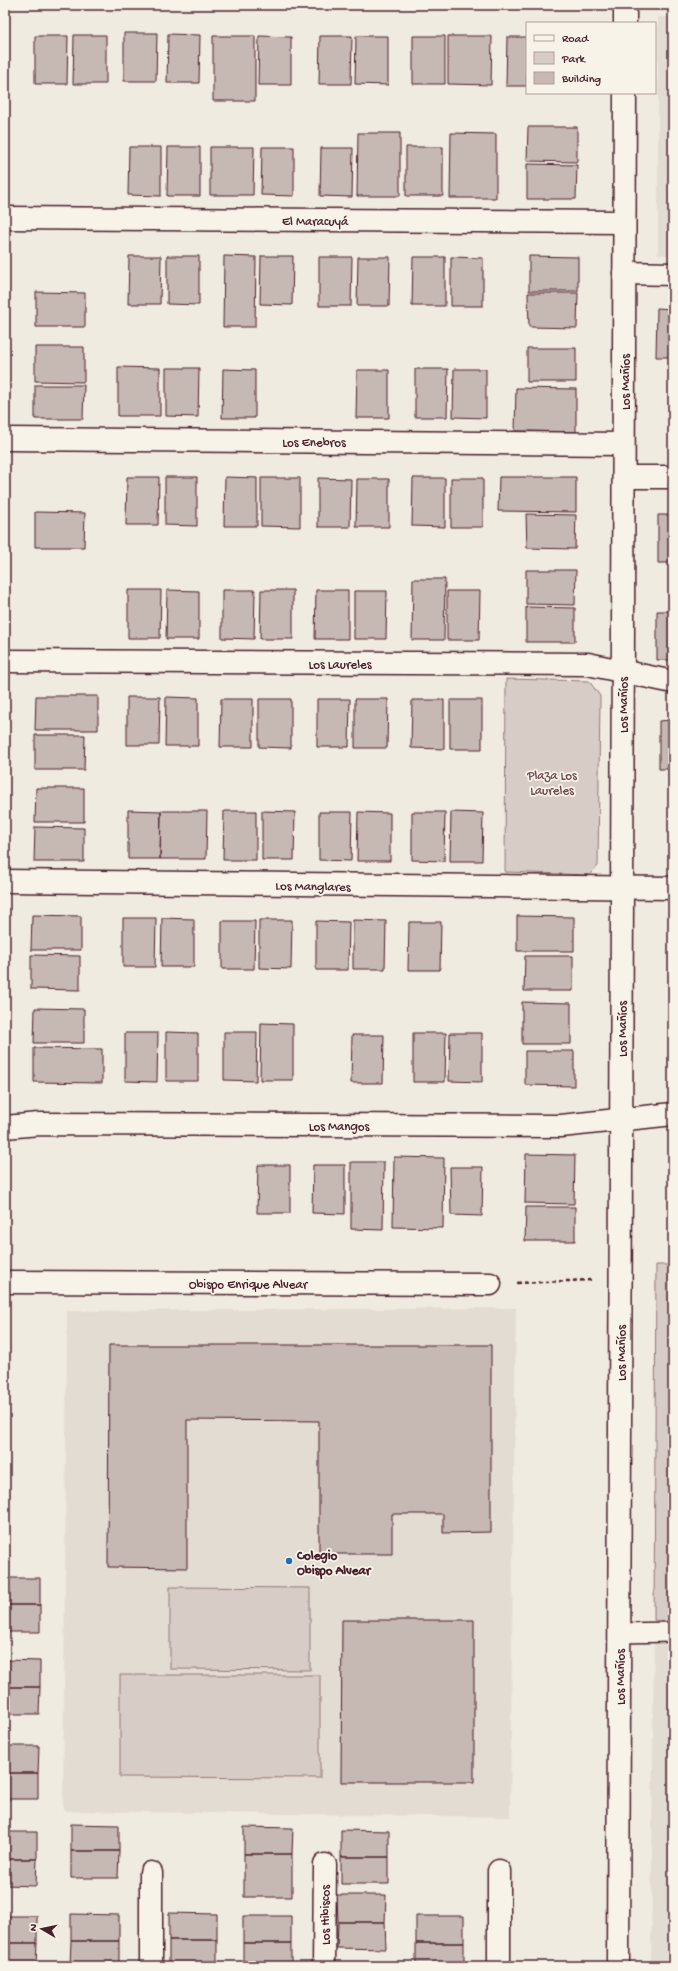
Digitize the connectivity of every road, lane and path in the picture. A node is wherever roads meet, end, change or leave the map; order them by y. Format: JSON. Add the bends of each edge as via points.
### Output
{"nodes":[{"id":1,"x":625,"y":5,"type":"edge"},
{"id":2,"x":625,"y":22,"type":"edge"},
{"id":3,"x":625,"y":94,"type":"edge"},
{"id":4,"x":5,"y":218,"type":"edge"},
{"id":5,"x":624,"y":222,"type":"junction"},
{"id":6,"x":624,"y":273,"type":"junction"},
{"id":7,"x":673,"y":274,"type":"edge"},
{"id":8,"x":5,"y":439,"type":"edge"},
{"id":9,"x":623,"y":444,"type":"junction"},
{"id":10,"x":624,"y":477,"type":"junction"},
{"id":11,"x":673,"y":477,"type":"edge"},
{"id":12,"x":5,"y":661,"type":"edge"},
{"id":13,"x":622,"y":671,"type":"junction"},
{"id":14,"x":673,"y":682,"type":"edge"},
{"id":15,"x":5,"y":881,"type":"edge"},
{"id":16,"x":622,"y":888,"type":"junction"},
{"id":17,"x":673,"y":888,"type":"edge"},
{"id":18,"x":673,"y":1114,"type":"edge"},
{"id":19,"x":621,"y":1120,"type":"junction"},
{"id":20,"x":5,"y":1128,"type":"edge"},
{"id":21,"x":620,"y":1279,"type":"junction"},
{"id":22,"x":5,"y":1282,"type":"edge"},
{"id":23,"x":490,"y":1284,"type":"joint"},
{"id":24,"x":673,"y":1632,"type":"edge"},
{"id":25,"x":619,"y":1633,"type":"junction"},
{"id":26,"x":325,"y":1865,"type":"dead end"},
{"id":27,"x":500,"y":1872,"type":"dead end"},
{"id":28,"x":151,"y":1873,"type":"dead end"},
{"id":29,"x":151,"y":1966,"type":"edge"},
{"id":30,"x":324,"y":1966,"type":"edge"},
{"id":31,"x":499,"y":1966,"type":"edge"},
{"id":32,"x":618,"y":1966,"type":"edge"}],
"edges":[{"from":1,"to":2,"type":"street"},
{"from":3,"to":5,"type":"street","name":"Los Mañíos"},
{"from":4,"to":5,"type":"street","name":"El Maracuyá"},
{"from":5,"to":6,"type":"street","name":"Los Mañíos"},
{"from":6,"to":7,"type":"street"},
{"from":6,"to":9,"type":"street","name":"Los Mañíos"},
{"from":8,"to":9,"type":"street","name":"Los Enebros"},
{"from":9,"to":10,"type":"street","name":"Los Mañíos"},
{"from":10,"to":11,"type":"street"},
{"from":10,"to":13,"type":"street","name":"Los Mañíos"},
{"from":12,"to":13,"type":"street","name":"Los Laureles","via":[[588,664]]},
{"from":13,"to":14,"type":"street","name":"Los Laureles"},
{"from":13,"to":16,"type":"street","name":"Los Mañíos"},
{"from":15,"to":16,"type":"street","name":"Los Manglares"},
{"from":16,"to":17,"type":"street","name":"Los Manglares"},
{"from":16,"to":19,"type":"street","name":"Los Mañíos"},
{"from":18,"to":19,"type":"street","name":"Los Mangos"},
{"from":19,"to":20,"type":"street","name":"Los Mangos","via":[[562,1126],[39,1124]]},
{"from":19,"to":21,"type":"street","name":"Los Mañíos"},
{"from":21,"to":23,"type":"path"},
{"from":21,"to":25,"type":"street","name":"Los Mañíos"},
{"from":22,"to":23,"type":"street","name":"Obispo Enrique Alvear"},
{"from":24,"to":25,"type":"lane"},
{"from":25,"to":32,"type":"street","name":"Los Mañíos"},
{"from":26,"to":30,"type":"street","name":"Los Hibiscos"},
{"from":27,"to":31,"type":"street"},
{"from":28,"to":29,"type":"street"}]}
